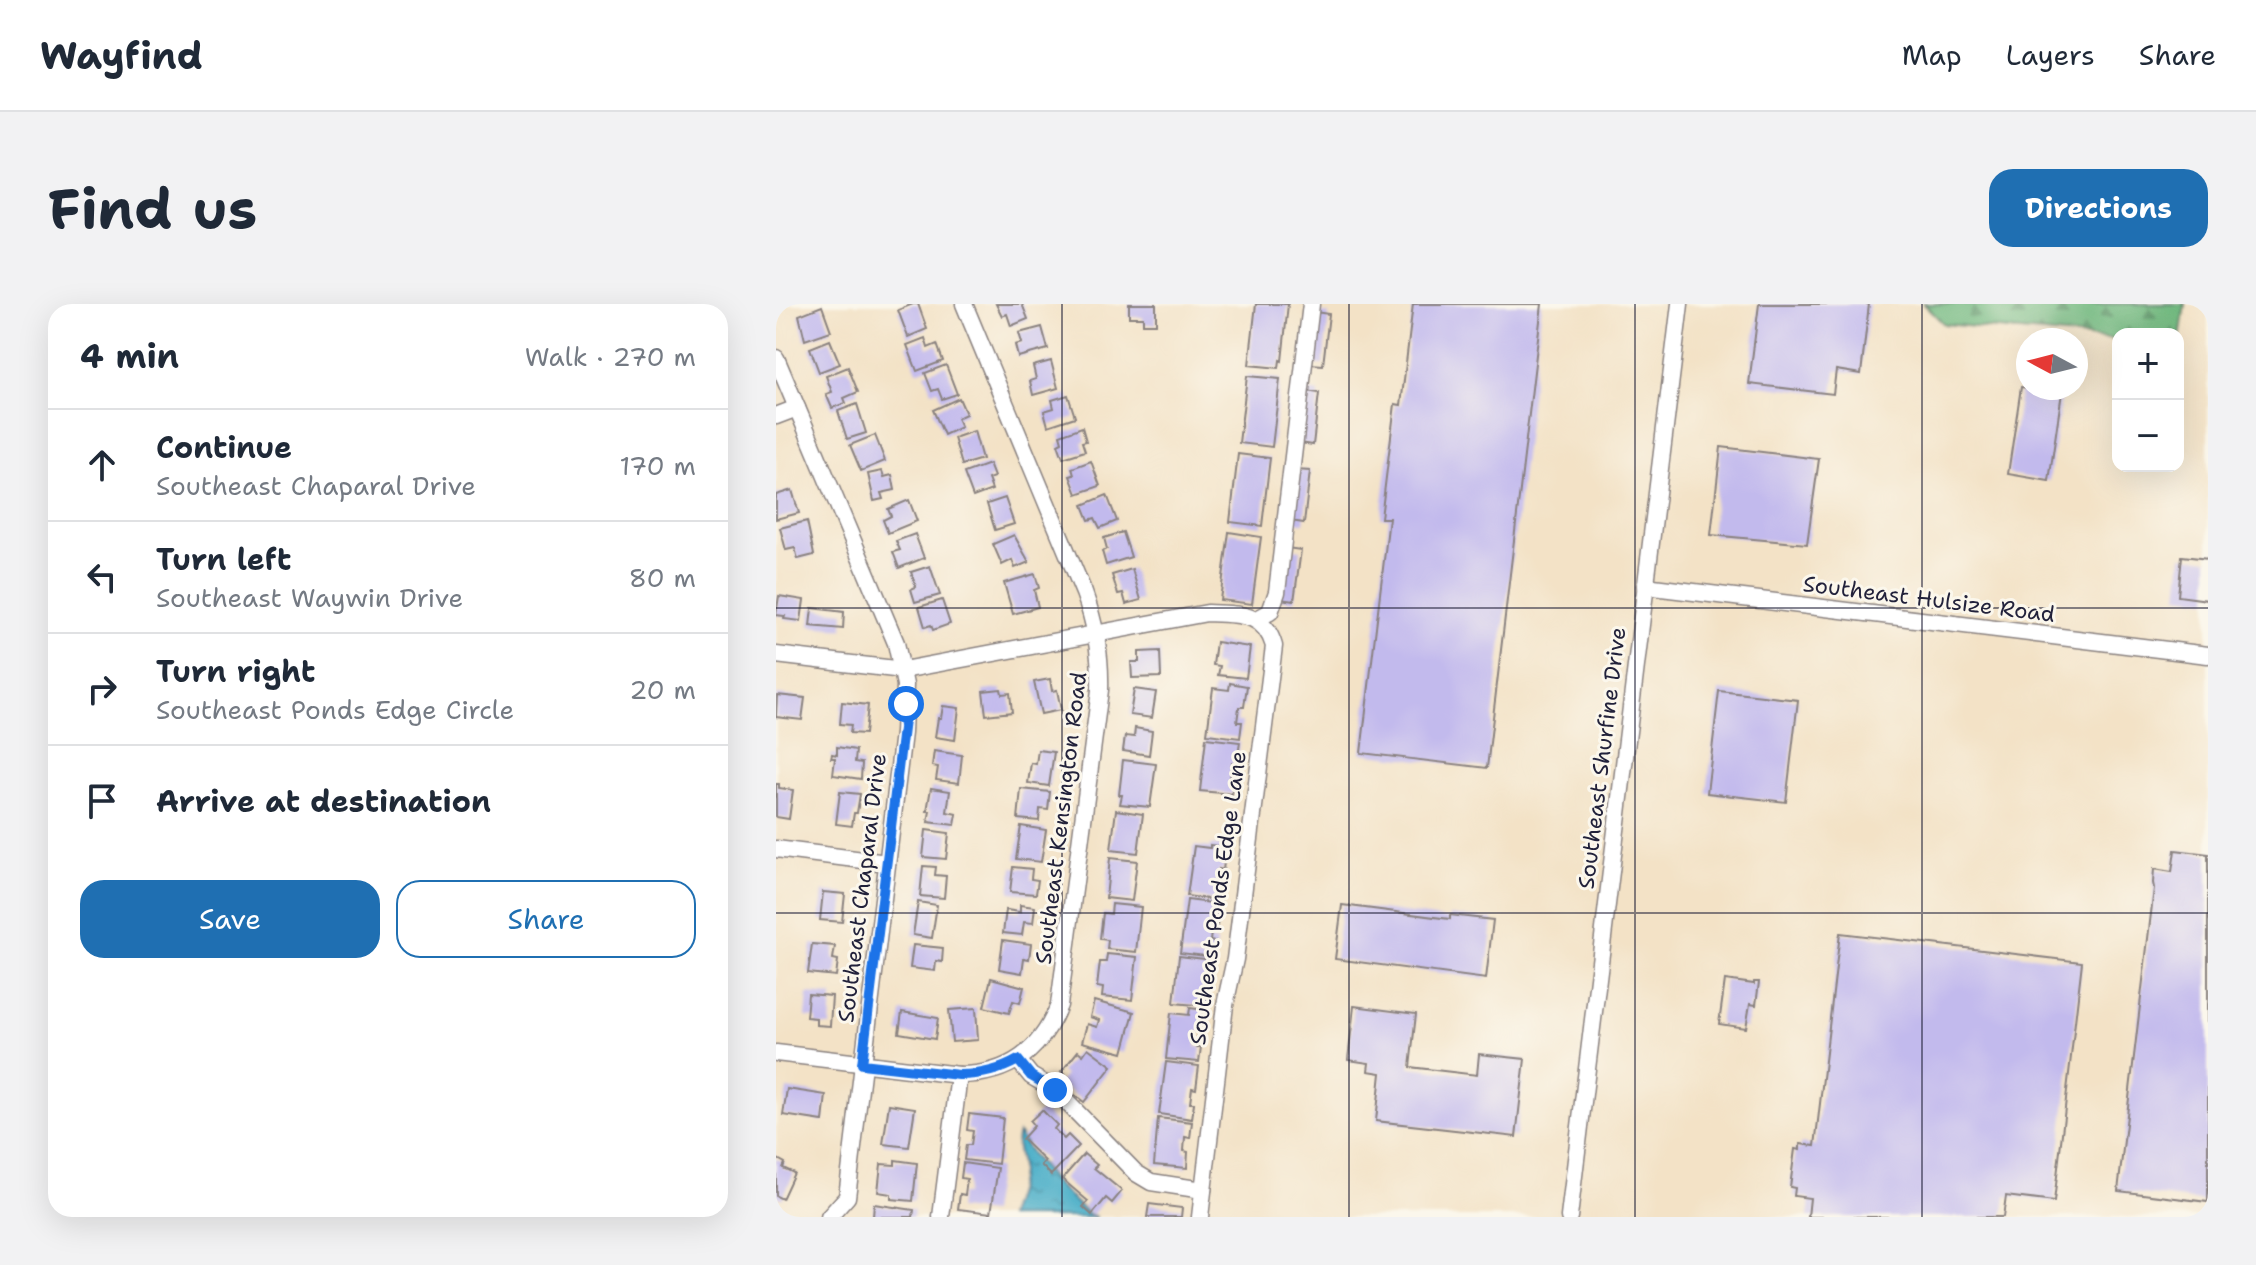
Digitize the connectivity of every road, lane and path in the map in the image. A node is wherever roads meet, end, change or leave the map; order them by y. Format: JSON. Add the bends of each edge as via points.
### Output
{"nodes":[{"id":1,"x":964,"y":304,"type":"edge"},
{"id":2,"x":1311,"y":304,"type":"edge"},
{"id":3,"x":1680,"y":304,"type":"edge"},
{"id":4,"x":776,"y":358,"type":"edge"},
{"id":5,"x":797,"y":408,"type":"junction"},
{"id":6,"x":776,"y":416,"type":"edge"},
{"id":7,"x":1645,"y":586,"type":"junction"},
{"id":8,"x":1257,"y":619,"type":"junction"},
{"id":9,"x":1097,"y":635,"type":"junction"},
{"id":10,"x":776,"y":655,"type":"edge"},
{"id":11,"x":2208,"y":655,"type":"edge"},
{"id":12,"x":903,"y":670,"type":"junction"},
{"id":13,"x":776,"y":849,"type":"edge"},
{"id":14,"x":887,"y":863,"type":"junction"},
{"id":15,"x":776,"y":1053,"type":"edge"},
{"id":16,"x":1018,"y":1060,"type":"junction"},
{"id":17,"x":862,"y":1064,"type":"junction"},
{"id":18,"x":959,"y":1075,"type":"junction"},
{"id":19,"x":1203,"y":1190,"type":"junction"},
{"id":20,"x":829,"y":1217,"type":"edge"},
{"id":21,"x":941,"y":1217,"type":"edge"},
{"id":22,"x":1200,"y":1217,"type":"edge"},
{"id":23,"x":1569,"y":1217,"type":"edge"}],
"edges":[{"from":1,"to":9,"type":"street","name":"Southeast Kensington Road"},
{"from":2,"to":8,"type":"street","via":[[1277,592],[1270,612]]},
{"from":3,"to":7,"type":"street","name":"Southeast Shurfine Drive"},
{"from":4,"to":5,"type":"street","name":"Southeast Chaparal Drive"},
{"from":5,"to":6,"type":"street"},
{"from":5,"to":12,"type":"street","name":"Southeast Chaparal Drive"},
{"from":7,"to":11,"type":"street","name":"Southeast Hulsize Road"},
{"from":7,"to":23,"type":"street","name":"Southeast Shurfine Drive"},
{"from":8,"to":9,"type":"street","via":[[1207,613]]},
{"from":8,"to":19,"type":"street","name":"Southeast Ponds Edge Lane","via":[[1269,629],[1274,646]]},
{"from":9,"to":12,"type":"street"},
{"from":9,"to":16,"type":"street","name":"Southeast Kensington Road","via":[[1100,690],[1063,989],[1043,1037]]},
{"from":10,"to":12,"type":"street"},
{"from":12,"to":14,"type":"street","name":"Southeast Chaparal Drive","via":[[906,704]]},
{"from":13,"to":14,"type":"street"},
{"from":14,"to":17,"type":"street","name":"Southeast Chaparal Drive"},
{"from":15,"to":17,"type":"street"},
{"from":16,"to":18,"type":"street","via":[[991,1072]]},
{"from":16,"to":19,"type":"street","via":[[1136,1173],[1151,1182]]},
{"from":17,"to":18,"type":"street"},
{"from":17,"to":20,"type":"street","name":"Southeast Chaparal Drive","via":[[847,1197]]},
{"from":18,"to":21,"type":"street"},
{"from":19,"to":22,"type":"street","name":"Southeast Ponds Edge Lane"}]}
